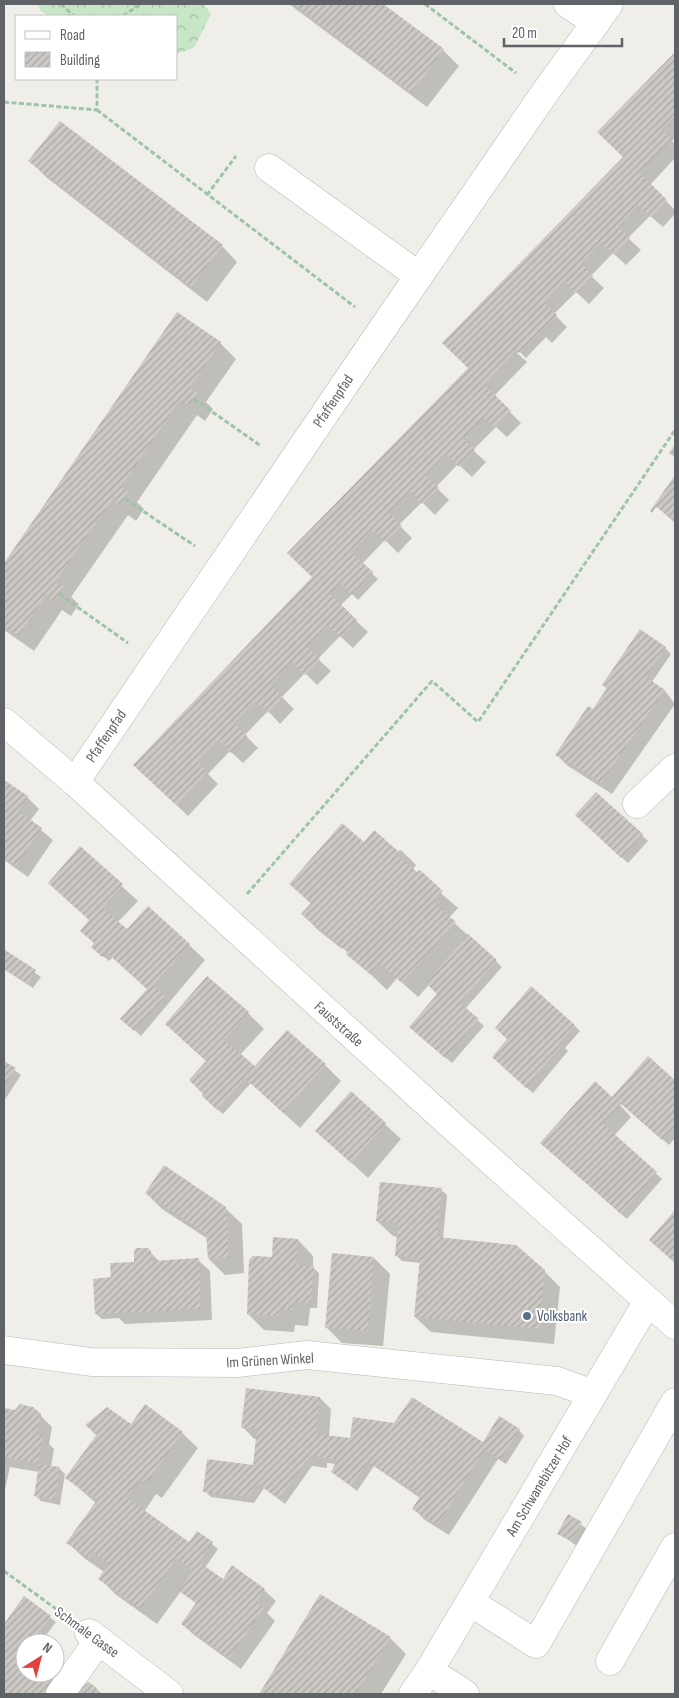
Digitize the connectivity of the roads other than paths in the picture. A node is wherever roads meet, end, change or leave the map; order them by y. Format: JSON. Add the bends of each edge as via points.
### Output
{"nodes":[{"id":1,"x":568,"y":4,"type":"edge"},
{"id":2,"x":602,"y":13,"type":"edge"},
{"id":3,"x":269,"y":168,"type":"dead end"},
{"id":4,"x":419,"y":276,"type":"junction"},
{"id":5,"x":4,"y":722,"type":"edge"},
{"id":6,"x":675,"y":768,"type":"edge"},
{"id":7,"x":75,"y":782,"type":"junction"},
{"id":8,"x":636,"y":804,"type":"dead end"},
{"id":9,"x":648,"y":1301,"type":"junction"},
{"id":10,"x":675,"y":1325,"type":"edge"},
{"id":11,"x":4,"y":1350,"type":"edge"},
{"id":12,"x":593,"y":1394,"type":"junction"},
{"id":13,"x":675,"y":1402,"type":"edge"},
{"id":14,"x":675,"y":1547,"type":"edge"},
{"id":15,"x":470,"y":1602,"type":"junction"},
{"id":16,"x":610,"y":1661,"type":"dead end"},
{"id":17,"x":429,"y":1671,"type":"junction"},
{"id":18,"x":60,"y":1694,"type":"edge"},
{"id":19,"x":168,"y":1694,"type":"edge"},
{"id":20,"x":413,"y":1694,"type":"edge"},
{"id":21,"x":465,"y":1694,"type":"edge"}],
"edges":[{"from":1,"to":2,"type":"street","name":"Pfaffenpfad"},
{"from":2,"to":4,"type":"street","name":"Pfaffenpfad"},
{"from":3,"to":4,"type":"street"},
{"from":4,"to":7,"type":"street","name":"Pfaffenpfad"},
{"from":5,"to":7,"type":"street","name":"Fauststraße"},
{"from":6,"to":8,"type":"street"},
{"from":7,"to":9,"type":"street","name":"Fauststraße"},
{"from":9,"to":10,"type":"street","name":"Fauststraße"},
{"from":9,"to":12,"type":"street","name":"Am Schwanebitzer Hof"},
{"from":11,"to":12,"type":"street","name":"Im Grünen Winkel","via":[[91,1362],[238,1363],[307,1355],[557,1381]]},
{"from":12,"to":15,"type":"street","name":"Am Schwanebitzer Hof"},
{"from":13,"to":15,"type":"street","via":[[536,1644]]},
{"from":14,"to":16,"type":"street"},
{"from":15,"to":17,"type":"street","name":"Am Schwanebitzer Hof"},
{"from":17,"to":20,"type":"street","name":"Am Schwanebitzer Hof"},
{"from":17,"to":21,"type":"street"},
{"from":18,"to":19,"type":"street","name":"Schmale Gasse","via":[[94,1637]]}]}
